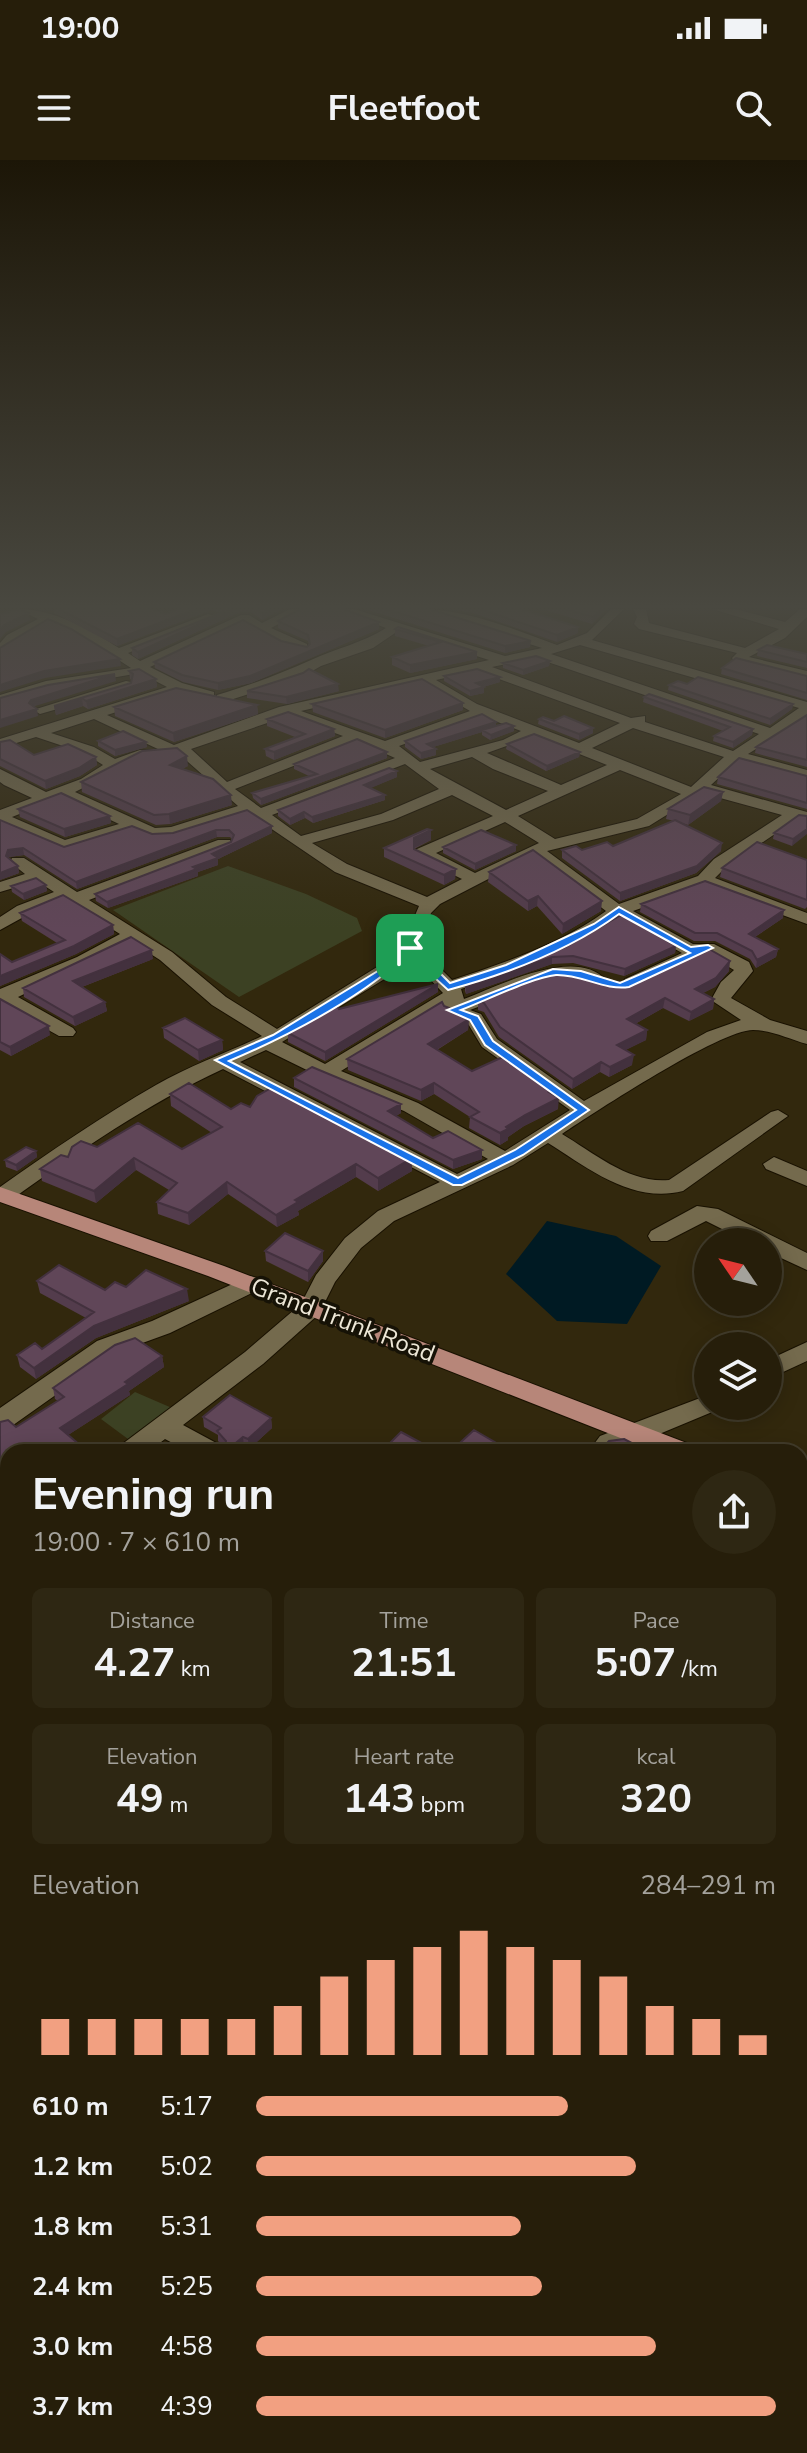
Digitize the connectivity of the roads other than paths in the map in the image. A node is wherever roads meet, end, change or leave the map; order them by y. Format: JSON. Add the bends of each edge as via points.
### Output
{"nodes":[{"id":1,"x":53,"y":716,"type":"edge"},
{"id":2,"x":83,"y":716,"type":"edge"},
{"id":3,"x":99,"y":716,"type":"edge"},
{"id":4,"x":273,"y":716,"type":"edge"},
{"id":5,"x":303,"y":716,"type":"edge"},
{"id":6,"x":469,"y":716,"type":"edge"},
{"id":7,"x":495,"y":716,"type":"edge"},
{"id":8,"x":617,"y":716,"type":"edge"},
{"id":9,"x":648,"y":716,"type":"edge"},
{"id":10,"x":727,"y":716,"type":"edge"},
{"id":11,"x":799,"y":716,"type":"edge"},
{"id":12,"x":65,"y":722,"type":"junction"},
{"id":13,"x":634,"y":722,"type":"junction"},
{"id":14,"x":514,"y":724,"type":"junction"},
{"id":15,"x":533,"y":731,"type":"junction"},
{"id":16,"x":35,"y":732,"type":"junction"},
{"id":17,"x":780,"y":732,"type":"junction"},
{"id":18,"x":359,"y":735,"type":"junction"},
{"id":19,"x":0,"y":744,"type":"edge"},
{"id":20,"x":386,"y":746,"type":"junction"},
{"id":21,"x":177,"y":749,"type":"junction"},
{"id":22,"x":579,"y":749,"type":"junction"},
{"id":23,"x":472,"y":751,"type":"junction"},
{"id":24,"x":733,"y":757,"type":"junction"},
{"id":25,"x":410,"y":760,"type":"junction"},
{"id":26,"x":621,"y":764,"type":"junction"},
{"id":27,"x":114,"y":765,"type":"junction"},
{"id":28,"x":0,"y":774,"type":"edge"},
{"id":29,"x":807,"y":775,"type":"edge"},
{"id":30,"x":225,"y":788,"type":"junction"},
{"id":31,"x":452,"y":789,"type":"junction"},
{"id":32,"x":696,"y":790,"type":"junction"},
{"id":33,"x":61,"y":791,"type":"junction"},
{"id":34,"x":562,"y":791,"type":"junction"},
{"id":35,"x":44,"y":797,"type":"junction"},
{"id":36,"x":254,"y":810,"type":"junction"},
{"id":37,"x":504,"y":815,"type":"junction"},
{"id":38,"x":801,"y":815,"type":"edge"},
{"id":39,"x":0,"y":816,"type":"edge"},
{"id":40,"x":132,"y":825,"type":"junction"},
{"id":41,"x":300,"y":841,"type":"junction"},
{"id":42,"x":224,"y":843,"type":"edge"},
{"id":43,"x":553,"y":845,"type":"junction"},
{"id":44,"x":64,"y":846,"type":"junction"},
{"id":45,"x":534,"y":849,"type":"junction"},
{"id":46,"x":10,"y":865,"type":"edge"},
{"id":47,"x":37,"y":876,"type":"junction"},
{"id":48,"x":474,"y":879,"type":"junction"},
{"id":49,"x":704,"y":880,"type":"junction"},
{"id":50,"x":0,"y":887,"type":"edge"},
{"id":51,"x":71,"y":896,"type":"junction"},
{"id":52,"x":430,"y":904,"type":"junction"},
{"id":53,"x":619,"y":910,"type":"junction"},
{"id":54,"x":807,"y":919,"type":"edge"},
{"id":55,"x":0,"y":925,"type":"edge"},
{"id":56,"x":132,"y":935,"type":"junction"},
{"id":57,"x":410,"y":948,"type":"junction"},
{"id":58,"x":708,"y":948,"type":"junction"},
{"id":59,"x":1,"y":996,"type":"edge"},
{"id":60,"x":452,"y":997,"type":"junction"},
{"id":61,"x":764,"y":1025,"type":"junction"},
{"id":62,"x":66,"y":1032,"type":"dead end"},
{"id":63,"x":807,"y":1038,"type":"edge"},
{"id":64,"x":271,"y":1039,"type":"junction"},
{"id":65,"x":221,"y":1060,"type":"junction"},
{"id":66,"x":326,"y":1072,"type":"junction"},
{"id":67,"x":584,"y":1110,"type":"junction"},
{"id":68,"x":778,"y":1116,"type":"dead end"},
{"id":69,"x":548,"y":1134,"type":"junction"},
{"id":70,"x":505,"y":1160,"type":"junction"},
{"id":71,"x":774,"y":1164,"type":"dead end"},
{"id":72,"x":807,"y":1179,"type":"edge"},
{"id":73,"x":458,"y":1183,"type":"junction"},
{"id":74,"x":2,"y":1195,"type":"edge"},
{"id":75,"x":738,"y":1228,"type":"edge"},
{"id":76,"x":659,"y":1236,"type":"dead end"},
{"id":77,"x":782,"y":1250,"type":"edge"},
{"id":78,"x":807,"y":1262,"type":"edge"},
{"id":79,"x":250,"y":1284,"type":"junction"},
{"id":80,"x":311,"y":1308,"type":"junction"},
{"id":81,"x":807,"y":1351,"type":"edge"},
{"id":82,"x":782,"y":1363,"type":"edge"},
{"id":83,"x":694,"y":1410,"type":"edge"},
{"id":84,"x":0,"y":1421,"type":"edge"},
{"id":85,"x":165,"y":1427,"type":"junction"},
{"id":86,"x":636,"y":1433,"type":"junction"},
{"id":87,"x":141,"y":1444,"type":"edge"},
{"id":88,"x":196,"y":1444,"type":"edge"},
{"id":89,"x":608,"y":1444,"type":"edge"},
{"id":90,"x":663,"y":1444,"type":"edge"}],
"edges":[{"from":1,"to":12,"type":"street"},
{"from":2,"to":12,"type":"street"},
{"from":3,"to":21,"type":"street"},
{"from":4,"to":21,"type":"street"},
{"from":5,"to":18,"type":"street"},
{"from":6,"to":20,"type":"street"},
{"from":7,"to":14,"type":"street"},
{"from":8,"to":13,"type":"street"},
{"from":9,"to":13,"type":"street"},
{"from":10,"to":17,"type":"street"},
{"from":11,"to":17,"type":"street"},
{"from":12,"to":16,"type":"street"},
{"from":13,"to":22,"type":"street"},
{"from":13,"to":24,"type":"street"},
{"from":14,"to":15,"type":"street"},
{"from":14,"to":25,"type":"street","via":[[434,746]]},
{"from":15,"to":22,"type":"street"},
{"from":15,"to":23,"type":"street"},
{"from":16,"to":19,"type":"street"},
{"from":16,"to":27,"type":"street","via":[[89,750]]},
{"from":17,"to":24,"type":"street"},
{"from":18,"to":20,"type":"street"},
{"from":18,"to":30,"type":"street"},
{"from":20,"to":25,"type":"street"},
{"from":21,"to":27,"type":"street","via":[[159,755],[145,752]]},
{"from":21,"to":30,"type":"street"},
{"from":22,"to":26,"type":"street"},
{"from":23,"to":25,"type":"street"},
{"from":23,"to":34,"type":"street"},
{"from":24,"to":29,"type":"street"},
{"from":24,"to":32,"type":"street"},
{"from":25,"to":31,"type":"street"},
{"from":25,"to":36,"type":"street"},
{"from":26,"to":32,"type":"street"},
{"from":26,"to":34,"type":"street"},
{"from":27,"to":33,"type":"street"},
{"from":28,"to":35,"type":"street"},
{"from":30,"to":36,"type":"street"},
{"from":31,"to":37,"type":"street"},
{"from":31,"to":41,"type":"street","via":[[387,817]]},
{"from":32,"to":38,"type":"street"},
{"from":32,"to":43,"type":"street","via":[[643,823]]},
{"from":33,"to":35,"type":"street"},
{"from":33,"to":40,"type":"street"},
{"from":34,"to":37,"type":"street"},
{"from":35,"to":39,"type":"street"},
{"from":36,"to":40,"type":"street","via":[[162,834]]},
{"from":36,"to":41,"type":"street"},
{"from":37,"to":43,"type":"street"},
{"from":37,"to":48,"type":"street","via":[[423,853]]},
{"from":38,"to":49,"type":"street","via":[[720,863]]},
{"from":39,"to":44,"type":"street"},
{"from":40,"to":44,"type":"street"},
{"from":41,"to":52,"type":"street","via":[[341,868]]},
{"from":42,"to":51,"type":"street"},
{"from":43,"to":45,"type":"street"},
{"from":44,"to":46,"type":"street"},
{"from":45,"to":48,"type":"street"},
{"from":45,"to":53,"type":"street","via":[[606,906]]},
{"from":46,"to":47,"type":"street"},
{"from":47,"to":50,"type":"street"},
{"from":47,"to":51,"type":"street"},
{"from":48,"to":52,"type":"street"},
{"from":49,"to":53,"type":"street"},
{"from":49,"to":54,"type":"street"},
{"from":51,"to":55,"type":"street","via":[[23,910]]},
{"from":51,"to":56,"type":"street"},
{"from":52,"to":57,"type":"street"},
{"from":53,"to":58,"type":"street","via":[[690,950]]},
{"from":53,"to":60,"type":"street","via":[[597,926]]},
{"from":56,"to":59,"type":"street"},
{"from":56,"to":64,"type":"street"},
{"from":57,"to":60,"type":"street"},
{"from":57,"to":64,"type":"street","via":[[384,971]]},
{"from":58,"to":60,"type":"street","via":[[619,986],[553,972]]},
{"from":58,"to":61,"type":"street","via":[[744,971],[720,1000]]},
{"from":59,"to":62,"type":"street"},
{"from":60,"to":66,"type":"street"},
{"from":60,"to":67,"type":"street","via":[[489,1043]]},
{"from":61,"to":63,"type":"street"},
{"from":61,"to":67,"type":"street","via":[[748,1024],[714,1036]]},
{"from":64,"to":65,"type":"street"},
{"from":64,"to":66,"type":"street"},
{"from":65,"to":73,"type":"street"},
{"from":65,"to":74,"type":"street","via":[[166,1088]]},
{"from":66,"to":70,"type":"street","via":[[411,1107]]},
{"from":67,"to":69,"type":"street"},
{"from":68,"to":69,"type":"street","via":[[675,1186],[661,1189],[628,1180]]},
{"from":69,"to":70,"type":"street"},
{"from":70,"to":73,"type":"street"},
{"from":71,"to":72,"type":"street"},
{"from":73,"to":80,"type":"street","via":[[386,1216],[353,1243],[324,1280]]},
{"from":74,"to":79,"type":"main road","name":"Grand Trunk Road"},
{"from":75,"to":76,"type":"street","via":[[697,1213]]},
{"from":77,"to":78,"type":"street"},
{"from":79,"to":80,"type":"main road","name":"Grand Trunk Road"},
{"from":79,"to":84,"type":"street","via":[[106,1347]]},
{"from":80,"to":85,"type":"street"},
{"from":80,"to":86,"type":"main road","name":"Grand Trunk Road"},
{"from":81,"to":82,"type":"street"},
{"from":83,"to":86,"type":"street"},
{"from":85,"to":87,"type":"street"},
{"from":85,"to":88,"type":"street"},
{"from":86,"to":89,"type":"street"},
{"from":86,"to":90,"type":"main road","name":"Grand Trunk Road"}]}
